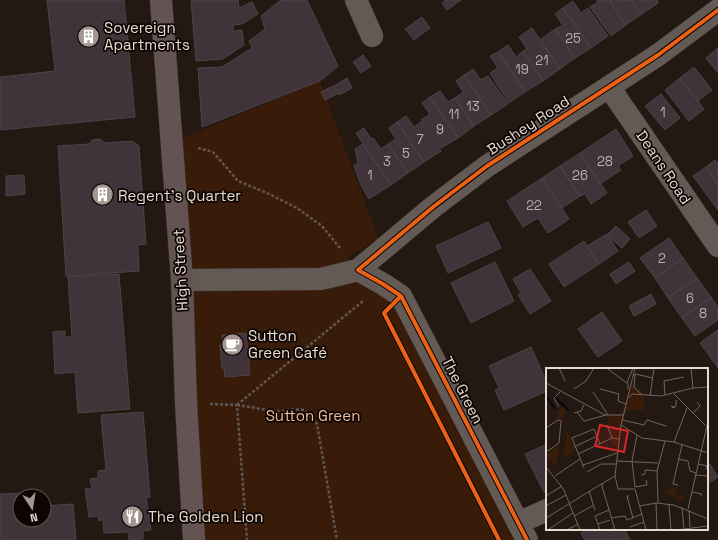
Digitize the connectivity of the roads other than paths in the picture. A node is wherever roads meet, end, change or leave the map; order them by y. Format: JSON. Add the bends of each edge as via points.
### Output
{"nodes":[{"id":1,"x":161,"y":0,"type":"edge"},
{"id":2,"x":356,"y":0,"type":"edge"},
{"id":3,"x":718,"y":10,"type":"edge"},
{"id":4,"x":372,"y":36,"type":"dead end"},
{"id":5,"x":609,"y":87,"type":"junction"},
{"id":6,"x":718,"y":244,"type":"edge"},
{"id":7,"x":358,"y":270,"type":"junction"},
{"id":8,"x":182,"y":280,"type":"junction"},
{"id":9,"x":546,"y":511,"type":"edge"},
{"id":10,"x":522,"y":531,"type":"edge"},
{"id":11,"x":194,"y":540,"type":"edge"}],
"edges":[{"from":1,"to":8,"type":"main road","name":"High Street"},
{"from":2,"to":4,"type":"street"},
{"from":3,"to":5,"type":"street","name":"Bushey Road","via":[[658,55]]},
{"from":5,"to":6,"type":"street","name":"Deans Road"},
{"from":5,"to":7,"type":"street","name":"Bushey Road","via":[[487,166]]},
{"from":7,"to":8,"type":"street","name":"Bushey Road","via":[[321,279]]},
{"from":7,"to":10,"type":"street","name":"The Green","via":[[402,296]]},
{"from":8,"to":11,"type":"main road","name":"High Street"},
{"from":9,"to":10,"type":"street"}]}
